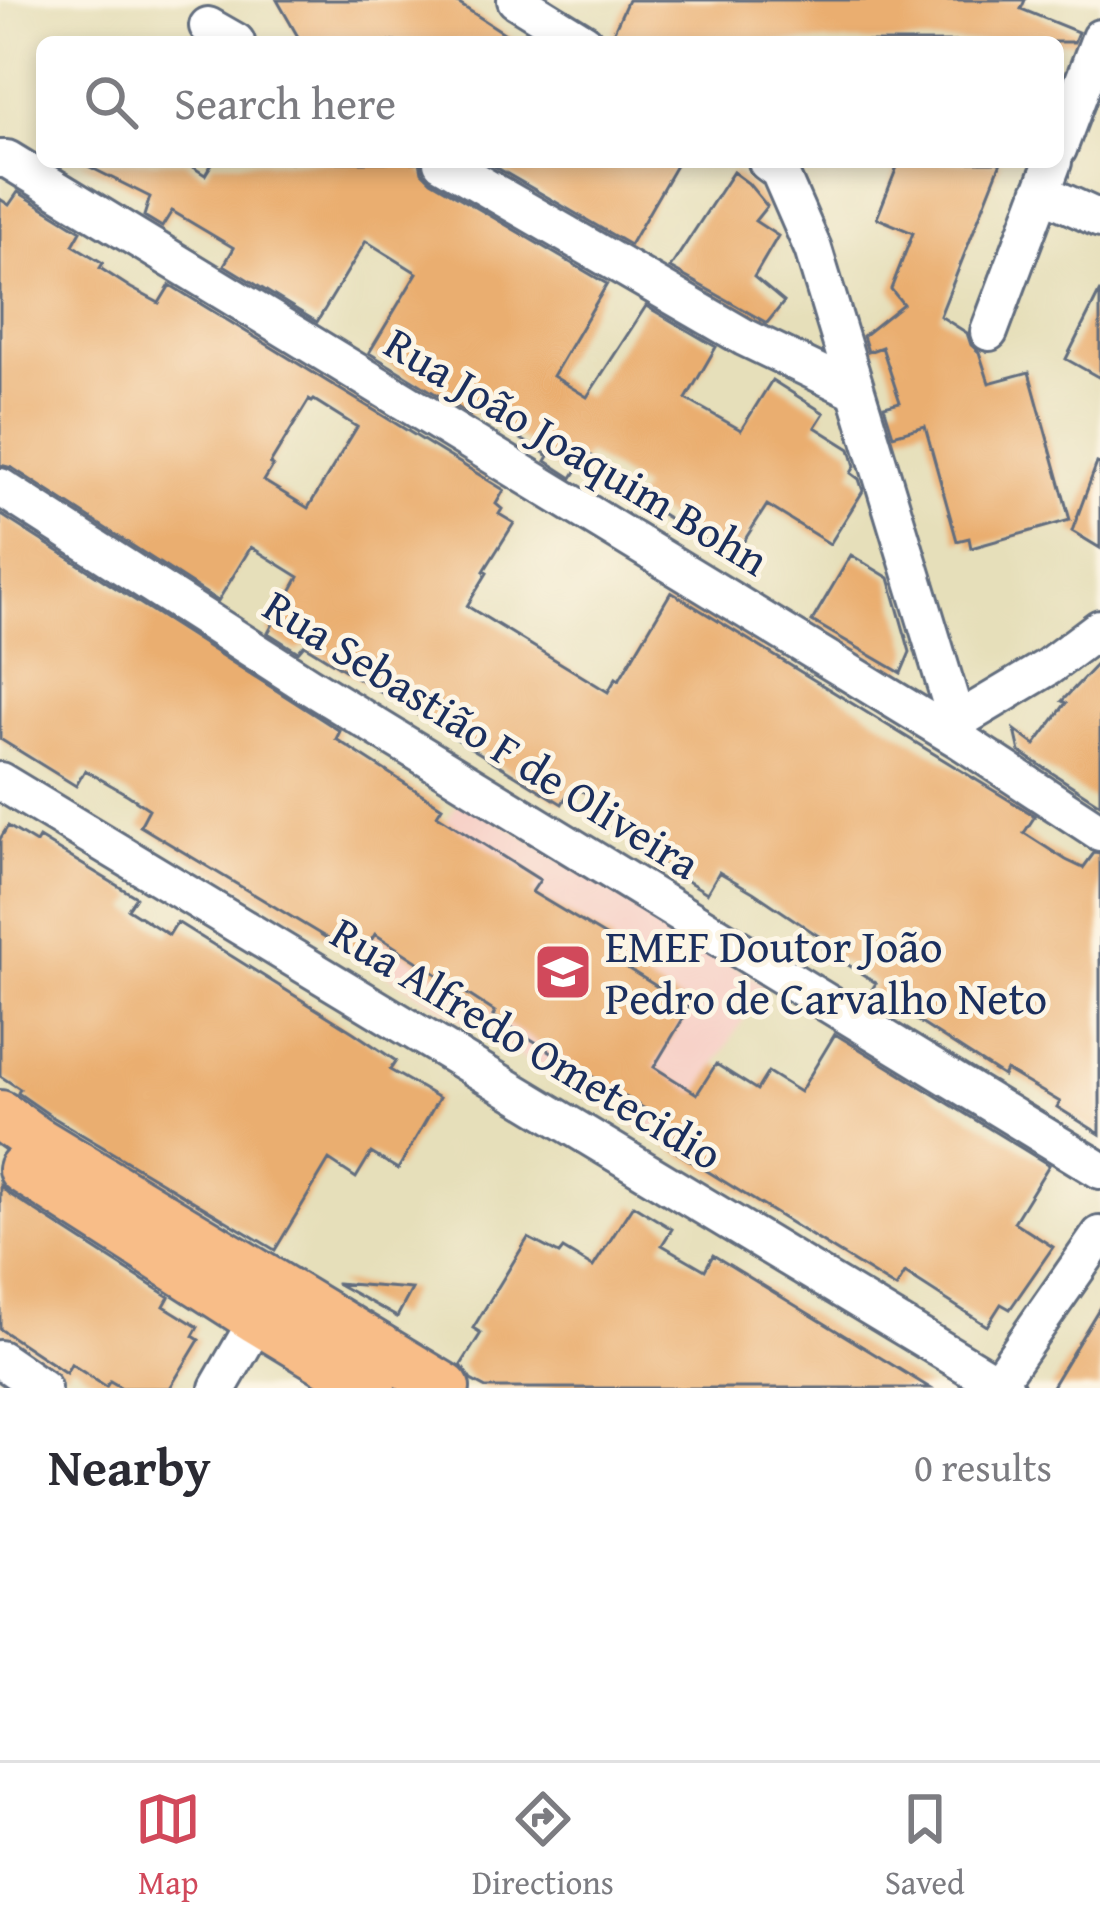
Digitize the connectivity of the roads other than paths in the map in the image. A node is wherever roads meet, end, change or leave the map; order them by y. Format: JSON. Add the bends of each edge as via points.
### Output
{"nodes":[{"id":1,"x":516,"y":0,"type":"edge"},
{"id":2,"x":574,"y":36,"type":"edge"},
{"id":3,"x":1100,"y":38,"type":"edge"},
{"id":4,"x":1064,"y":132,"type":"edge"},
{"id":5,"x":0,"y":159,"type":"edge"},
{"id":6,"x":452,"y":168,"type":"edge"},
{"id":7,"x":775,"y":168,"type":"edge"},
{"id":8,"x":1047,"y":177,"type":"edge"},
{"id":9,"x":1100,"y":219,"type":"edge"},
{"id":10,"x":989,"y":332,"type":"dead end"},
{"id":11,"x":854,"y":390,"type":"junction"},
{"id":12,"x":0,"y":487,"type":"edge"},
{"id":13,"x":1100,"y":628,"type":"edge"},
{"id":14,"x":959,"y":732,"type":"junction"},
{"id":15,"x":0,"y":781,"type":"edge"},
{"id":16,"x":1100,"y":832,"type":"edge"},
{"id":17,"x":0,"y":1115,"type":"edge"},
{"id":18,"x":0,"y":1152,"type":"edge"},
{"id":19,"x":1100,"y":1171,"type":"edge"},
{"id":20,"x":1100,"y":1235,"type":"edge"},
{"id":21,"x":267,"y":1303,"type":"junction"},
{"id":22,"x":0,"y":1359,"type":"edge"},
{"id":23,"x":1001,"y":1385,"type":"edge"},
{"id":24,"x":42,"y":1388,"type":"edge"},
{"id":25,"x":218,"y":1388,"type":"edge"},
{"id":26,"x":371,"y":1388,"type":"edge"},
{"id":27,"x":445,"y":1388,"type":"edge"}],
"edges":[{"from":1,"to":2,"type":"street"},
{"from":3,"to":4,"type":"street"},
{"from":5,"to":14,"type":"street","name":"Rua João Joaquim Bohn"},
{"from":6,"to":11,"type":"street","via":[[744,338]]},
{"from":7,"to":11,"type":"street","via":[[812,249]]},
{"from":8,"to":9,"type":"street"},
{"from":8,"to":10,"type":"street"},
{"from":11,"to":14,"type":"street"},
{"from":12,"to":19,"type":"street","name":"Rua Sebastião F de Oliveira"},
{"from":13,"to":14,"type":"street"},
{"from":14,"to":16,"type":"street","name":"Rua João Joaquim Bohn"},
{"from":15,"to":23,"type":"street","name":"Rua Alfredo Ometecidio"},
{"from":17,"to":21,"type":"main road"},
{"from":18,"to":21,"type":"main road"},
{"from":20,"to":23,"type":"street"},
{"from":21,"to":25,"type":"street"},
{"from":21,"to":26,"type":"main road"},
{"from":21,"to":27,"type":"main road"},
{"from":22,"to":24,"type":"street"}]}
